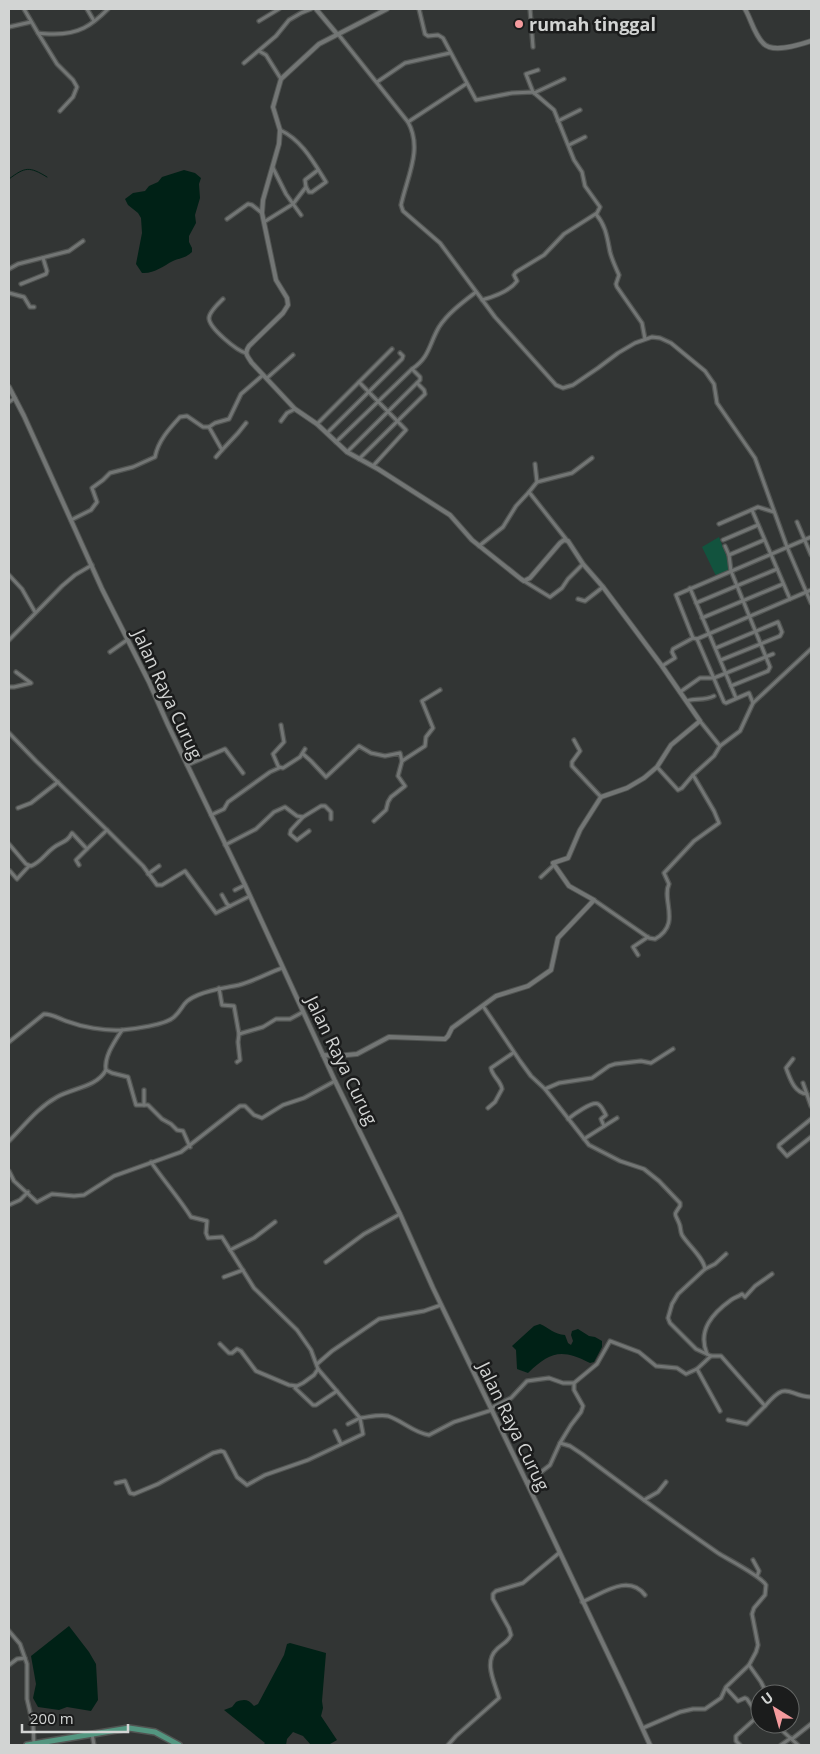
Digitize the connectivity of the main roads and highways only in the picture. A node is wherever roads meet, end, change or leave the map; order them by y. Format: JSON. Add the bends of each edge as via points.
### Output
{"nodes":[{"id":1,"x":27,"y":1745,"type":"edge"},
{"id":2,"x":179,"y":1745,"type":"edge"}],
"edges":[{"from":1,"to":2,"type":"main road","via":[[122,1728],[156,1732]]}]}
